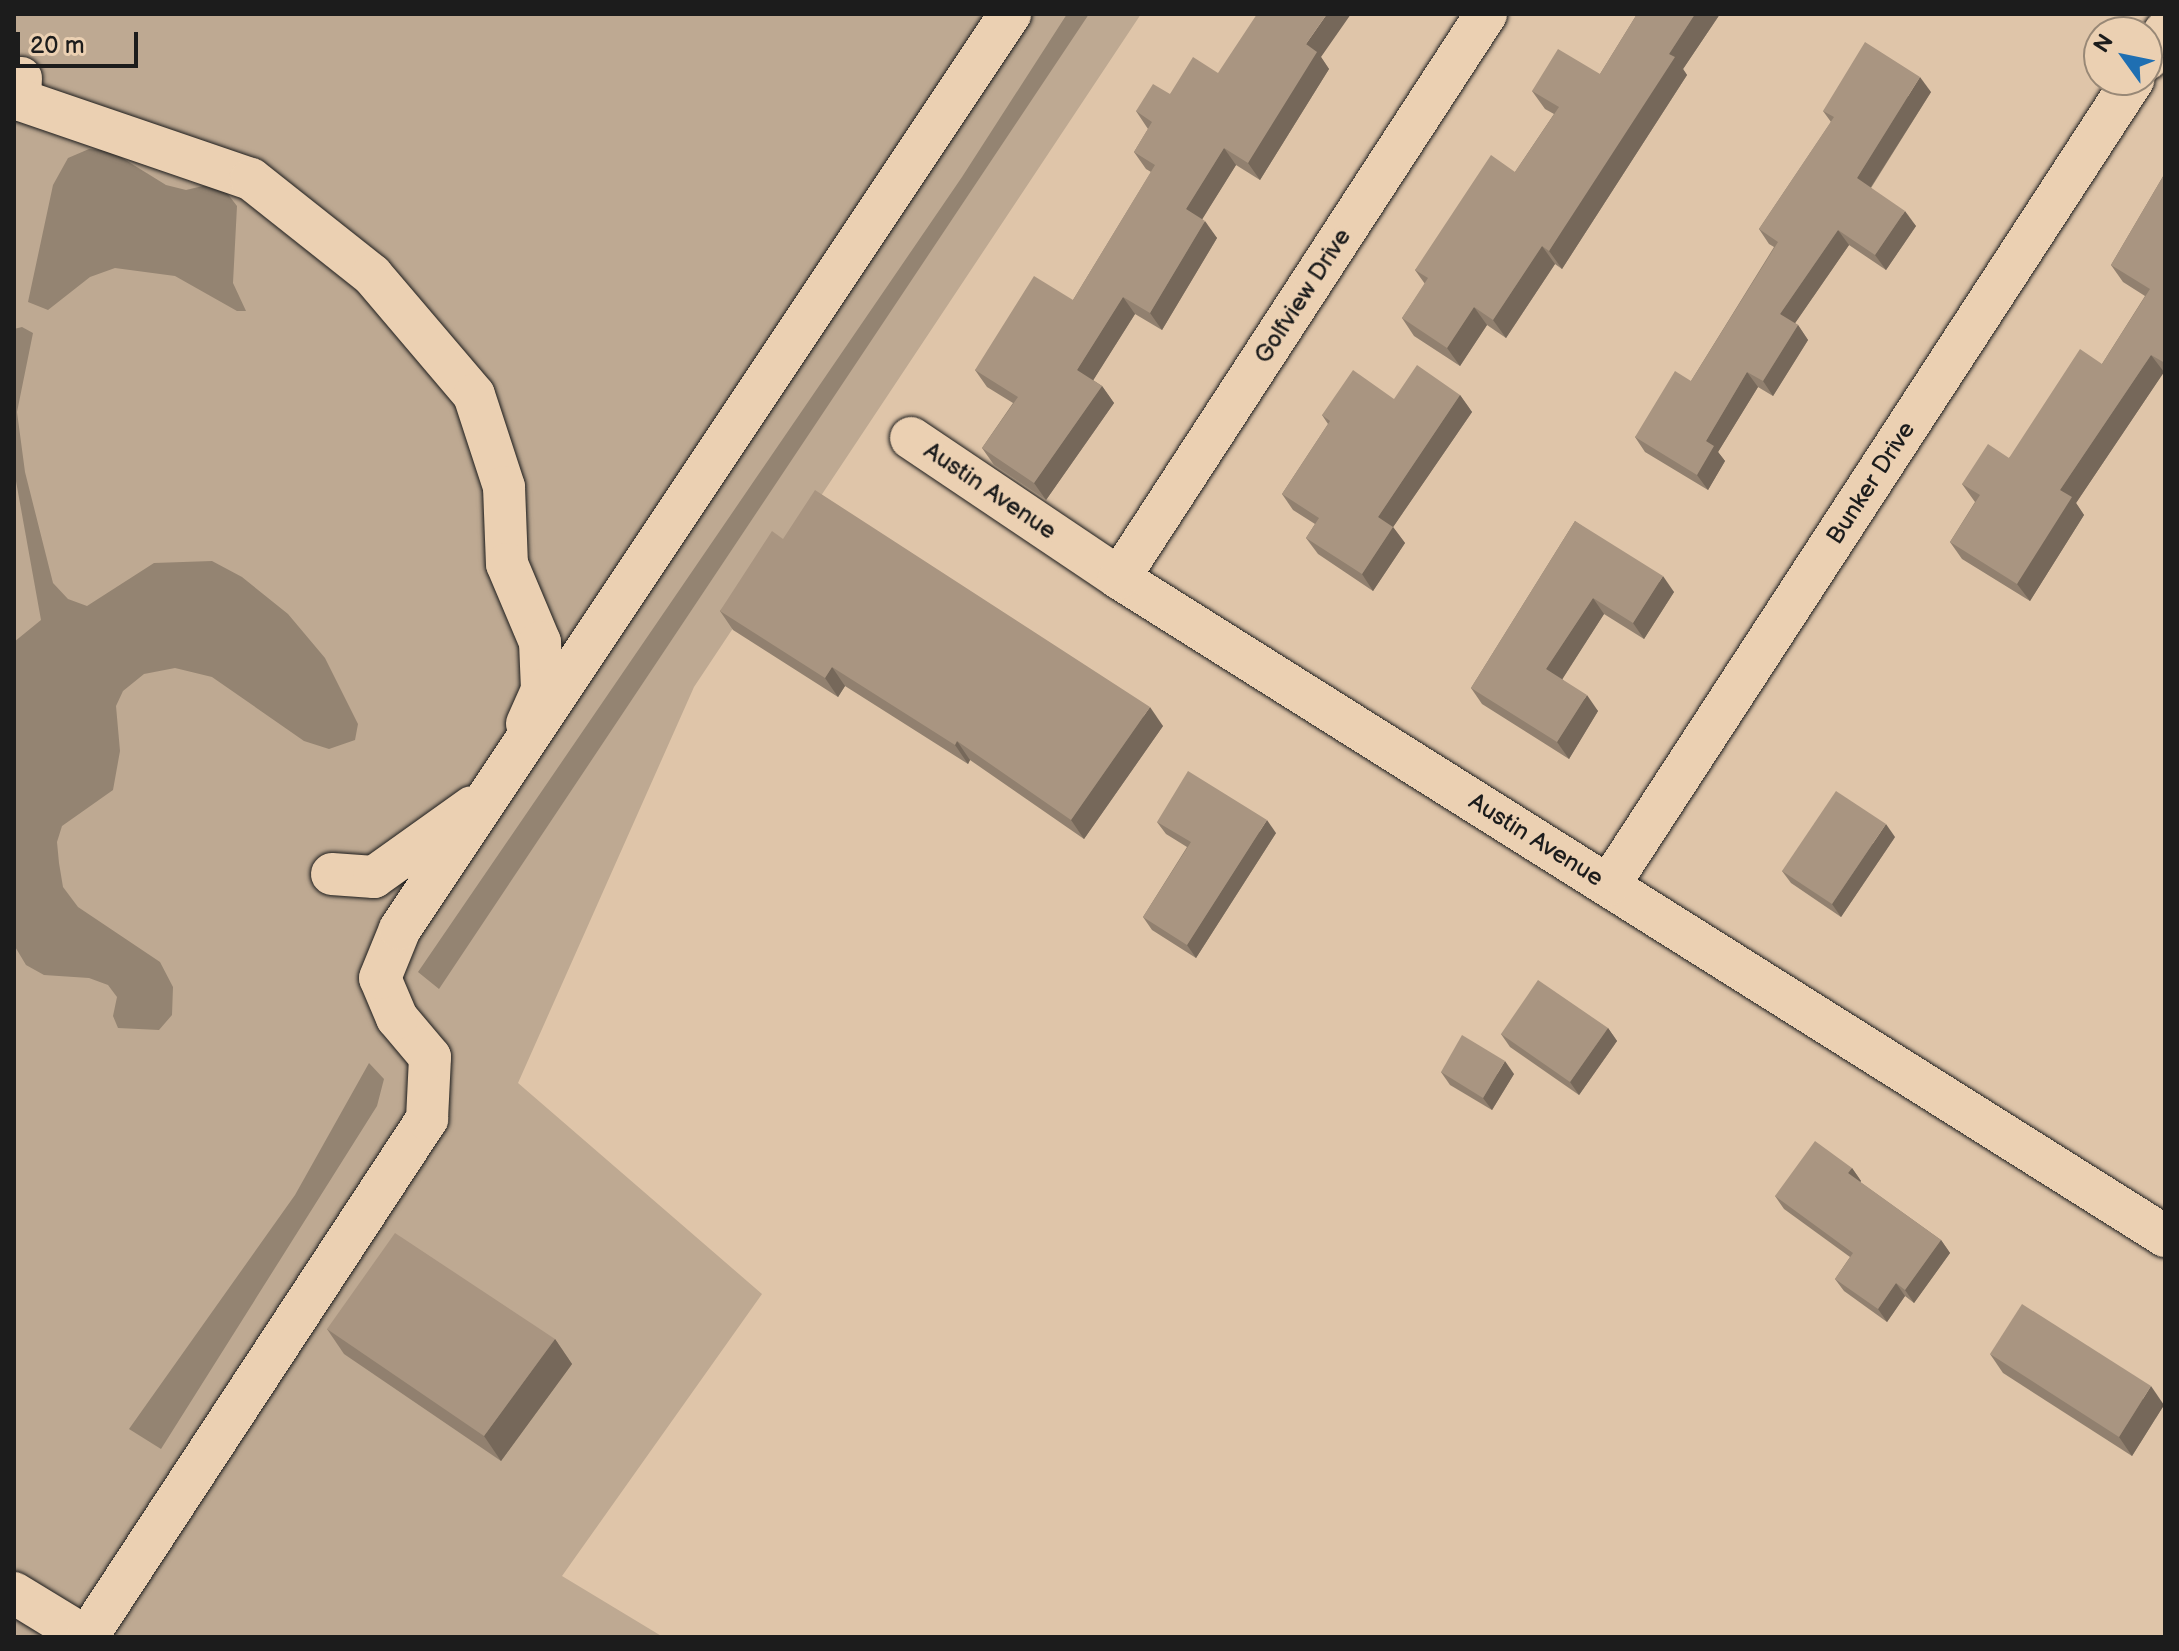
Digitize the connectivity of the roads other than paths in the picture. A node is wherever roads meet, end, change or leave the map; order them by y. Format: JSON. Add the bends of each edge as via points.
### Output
{"nodes":[{"id":1,"x":1010,"y":14,"type":"edge"},
{"id":2,"x":1486,"y":14,"type":"edge"},
{"id":3,"x":2123,"y":96,"type":"edge"},
{"id":4,"x":18,"y":101,"type":"edge"},
{"id":5,"x":911,"y":438,"type":"dead end"},
{"id":6,"x":1119,"y":578,"type":"junction"},
{"id":7,"x":496,"y":791,"type":"junction"},
{"id":8,"x":332,"y":874,"type":"dead end"},
{"id":9,"x":1609,"y":885,"type":"junction"},
{"id":10,"x":2165,"y":1236,"type":"edge"},
{"id":11,"x":14,"y":1593,"type":"edge"},
{"id":12,"x":86,"y":1637,"type":"edge"}],
"edges":[{"from":1,"to":7,"type":"street"},
{"from":2,"to":6,"type":"street","name":"Golfview Drive"},
{"from":3,"to":9,"type":"street","name":"Bunker Drive"},
{"from":4,"to":7,"type":"street","via":[[251,179],[372,275],[474,395],[504,487],[507,564],[540,642],[542,690]]},
{"from":5,"to":6,"type":"street","name":"Austin Avenue"},
{"from":6,"to":9,"type":"street","name":"Austin Avenue"},
{"from":7,"to":8,"type":"street","via":[[374,877]]},
{"from":7,"to":12,"type":"street","via":[[400,929],[380,978],[397,1018],[430,1057],[427,1119]]},
{"from":9,"to":10,"type":"street","name":"Austin Avenue"},
{"from":11,"to":12,"type":"street"}]}
